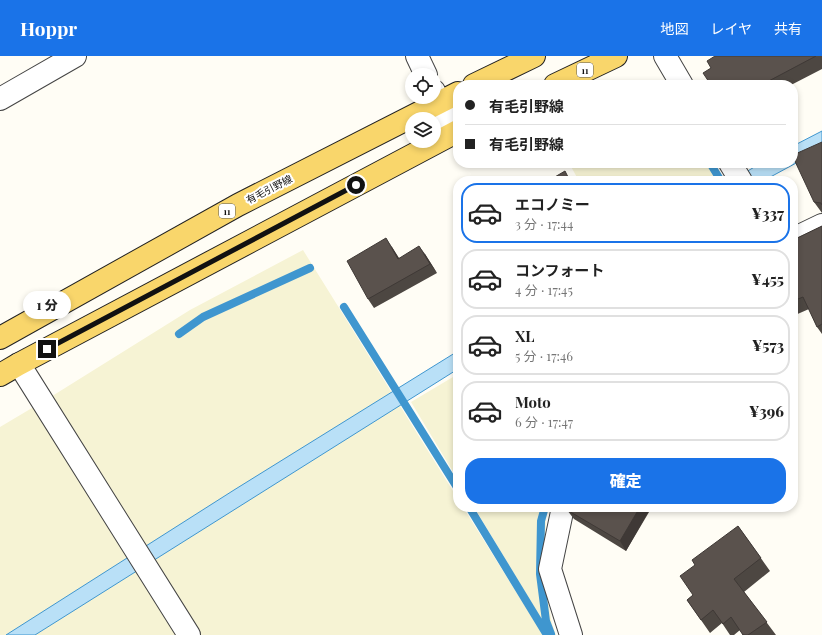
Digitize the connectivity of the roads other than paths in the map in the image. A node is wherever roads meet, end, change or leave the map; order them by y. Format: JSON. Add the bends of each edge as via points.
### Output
{"nodes":[{"id":1,"x":75,"y":56,"type":"edge"},
{"id":2,"x":417,"y":56,"type":"edge"},
{"id":3,"x":534,"y":56,"type":"edge"},
{"id":4,"x":616,"y":56,"type":"edge"},
{"id":5,"x":665,"y":56,"type":"edge"},
{"id":6,"x":423,"y":68,"type":"edge"},
{"id":7,"x":484,"y":80,"type":"edge"},
{"id":8,"x":566,"y":80,"type":"edge"},
{"id":9,"x":679,"y":80,"type":"edge"},
{"id":10,"x":444,"y":95,"type":"edge"},
{"id":11,"x":0,"y":99,"type":"edge"},
{"id":12,"x":453,"y":123,"type":"edge"},
{"id":13,"x":453,"y":134,"type":"edge"},
{"id":14,"x":822,"y":225,"type":"edge"},
{"id":15,"x":798,"y":237,"type":"edge"},
{"id":16,"x":0,"y":338,"type":"edge"},
{"id":17,"x":18,"y":364,"type":"junction"},
{"id":18,"x":0,"y":375,"type":"edge"},
{"id":19,"x":562,"y":512,"type":"edge"},
{"id":20,"x":189,"y":635,"type":"edge"},
{"id":21,"x":571,"y":635,"type":"edge"}],
"edges":[{"from":1,"to":11,"type":"street"},
{"from":2,"to":6,"type":"street"},
{"from":3,"to":7,"type":"main road"},
{"from":4,"to":8,"type":"main road","number":"11"},
{"from":5,"to":9,"type":"street"},
{"from":10,"to":12,"type":"street"},
{"from":10,"to":16,"type":"main road","name":"有毛引野線","number":"11","via":[[238,205]]},
{"from":13,"to":17,"type":"main road"},
{"from":14,"to":15,"type":"street"},
{"from":17,"to":18,"type":"main road"},
{"from":17,"to":20,"type":"street"},
{"from":19,"to":21,"type":"street","via":[[550,569]]}]}
